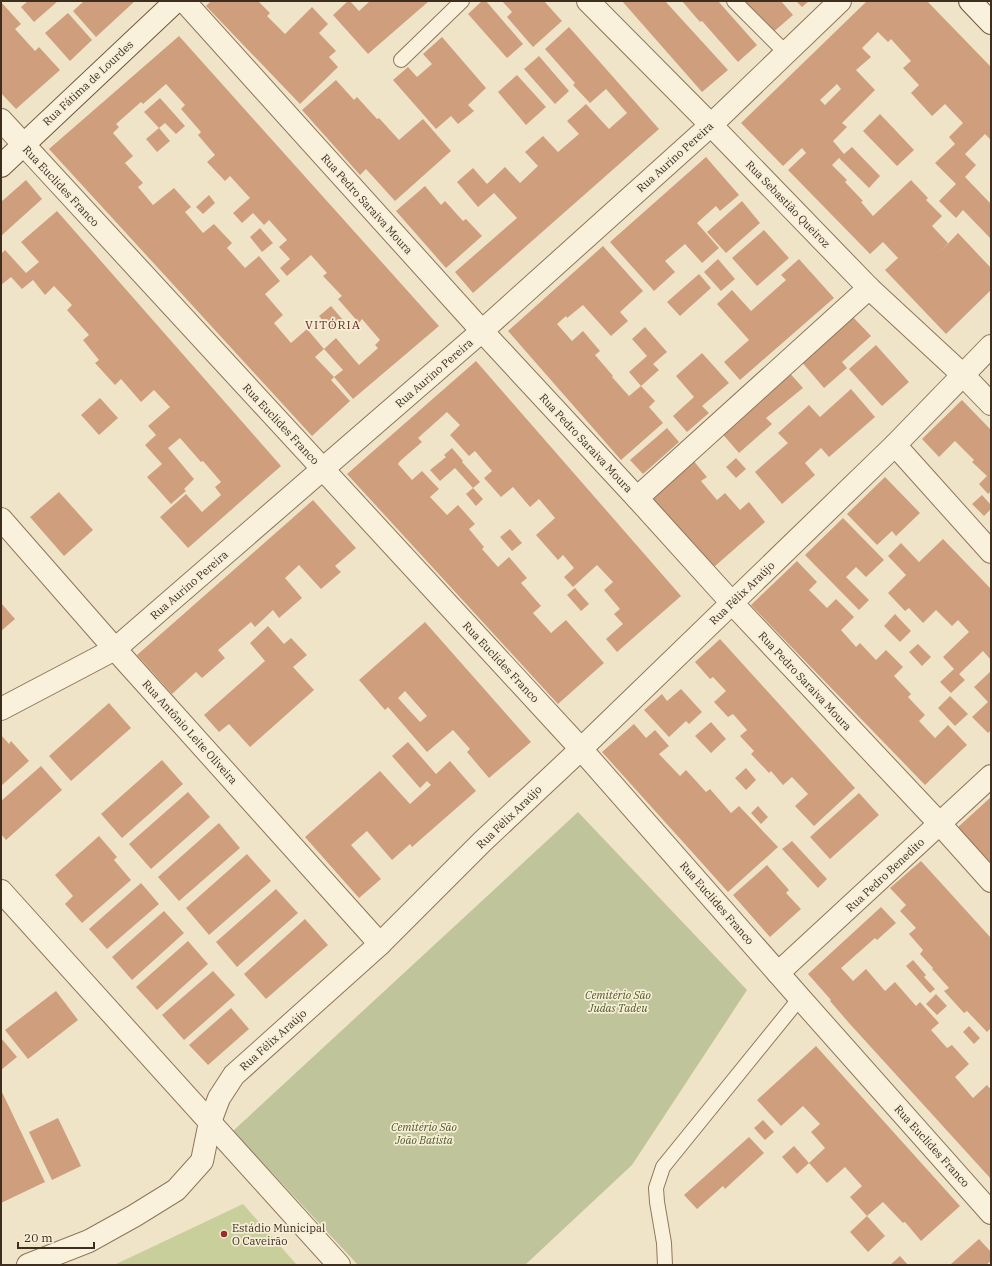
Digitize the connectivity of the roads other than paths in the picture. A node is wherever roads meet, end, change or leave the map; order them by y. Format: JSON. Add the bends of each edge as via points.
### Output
{"nodes":[{"id":1,"x":176,"y":1,"type":"edge"},
{"id":2,"x":184,"y":1,"type":"edge"},
{"id":3,"x":462,"y":1,"type":"edge"},
{"id":4,"x":588,"y":1,"type":"edge"},
{"id":5,"x":734,"y":1,"type":"edge"},
{"id":6,"x":840,"y":1,"type":"edge"},
{"id":7,"x":970,"y":1,"type":"edge"},
{"id":8,"x":991,"y":23,"type":"edge"},
{"id":9,"x":786,"y":53,"type":"junction"},
{"id":10,"x":401,"y":60,"type":"dead end"},
{"id":11,"x":1,"y":120,"type":"edge"},
{"id":12,"x":711,"y":125,"type":"junction"},
{"id":13,"x":23,"y":144,"type":"junction"},
{"id":14,"x":1,"y":166,"type":"edge"},
{"id":15,"x":870,"y":288,"type":"junction"},
{"id":16,"x":482,"y":331,"type":"junction"},
{"id":17,"x":991,"y":346,"type":"edge"},
{"id":18,"x":963,"y":375,"type":"junction"},
{"id":19,"x":991,"y":404,"type":"edge"},
{"id":20,"x":895,"y":445,"type":"junction"},
{"id":21,"x":323,"y":469,"type":"junction"},
{"id":22,"x":637,"y":498,"type":"junction"},
{"id":23,"x":1,"y":519,"type":"edge"},
{"id":24,"x":991,"y":552,"type":"edge"},
{"id":25,"x":732,"y":603,"type":"junction"},
{"id":26,"x":115,"y":649,"type":"junction"},
{"id":27,"x":1,"y":710,"type":"edge"},
{"id":28,"x":581,"y":749,"type":"junction"},
{"id":29,"x":991,"y":776,"type":"edge"},
{"id":30,"x":940,"y":824,"type":"junction"},
{"id":31,"x":991,"y":881,"type":"edge"},
{"id":32,"x":1,"y":891,"type":"edge"},
{"id":33,"x":380,"y":944,"type":"junction"},
{"id":34,"x":778,"y":973,"type":"junction"},
{"id":35,"x":800,"y":998,"type":"junction"},
{"id":36,"x":210,"y":1122,"type":"junction"},
{"id":37,"x":991,"y":1213,"type":"edge"},
{"id":38,"x":28,"y":1265,"type":"edge"},
{"id":39,"x":339,"y":1265,"type":"edge"},
{"id":40,"x":665,"y":1265,"type":"edge"}],
"edges":[{"from":1,"to":13,"type":"street","name":"Rua Fátima de Lourdes"},
{"from":2,"to":16,"type":"street","name":"Rua Pedro Saraiva Moura"},
{"from":3,"to":10,"type":"lane"},
{"from":4,"to":12,"type":"street","name":"Rua Sebastião Queiroz"},
{"from":5,"to":9,"type":"lane"},
{"from":6,"to":9,"type":"street","name":"Rua Aurino Pereira"},
{"from":7,"to":8,"type":"street"},
{"from":9,"to":12,"type":"street","name":"Rua Aurino Pereira"},
{"from":11,"to":13,"type":"street","name":"Rua Euclides Franco"},
{"from":12,"to":15,"type":"street","name":"Rua Sebastião Queiroz"},
{"from":12,"to":16,"type":"street","name":"Rua Aurino Pereira"},
{"from":13,"to":14,"type":"street","name":"Rua Fátima de Lourdes"},
{"from":13,"to":21,"type":"street","name":"Rua Euclides Franco"},
{"from":15,"to":18,"type":"street","name":"Rua Sebastião Queiroz"},
{"from":15,"to":22,"type":"street"},
{"from":16,"to":21,"type":"street","name":"Rua Aurino Pereira"},
{"from":16,"to":22,"type":"street","name":"Rua Pedro Saraiva Moura"},
{"from":17,"to":18,"type":"street","name":"Rua Félix Araújo"},
{"from":18,"to":19,"type":"street","name":"Rua Sebastião Queiroz"},
{"from":18,"to":20,"type":"street","name":"Rua Félix Araújo"},
{"from":20,"to":24,"type":"street"},
{"from":20,"to":25,"type":"street","name":"Rua Félix Araújo"},
{"from":21,"to":26,"type":"street","name":"Rua Aurino Pereira"},
{"from":21,"to":28,"type":"street","name":"Rua Euclides Franco"},
{"from":22,"to":25,"type":"street","name":"Rua Pedro Saraiva Moura"},
{"from":23,"to":26,"type":"street","name":"Rua Antônio Leite Oliveira"},
{"from":25,"to":28,"type":"street","name":"Rua Félix Araújo"},
{"from":25,"to":30,"type":"street","name":"Rua Pedro Saraiva Moura"},
{"from":26,"to":27,"type":"street","name":"Rua Aurino Pereira"},
{"from":26,"to":33,"type":"street","name":"Rua Antônio Leite Oliveira"},
{"from":28,"to":33,"type":"street","name":"Rua Félix Araújo","via":[[483,841]]},
{"from":28,"to":34,"type":"street","name":"Rua Euclides Franco"},
{"from":29,"to":30,"type":"street","name":"Rua Pedro Benedito"},
{"from":30,"to":31,"type":"street","name":"Rua Pedro Saraiva Moura"},
{"from":30,"to":34,"type":"street","name":"Rua Pedro Benedito"},
{"from":32,"to":36,"type":"street"},
{"from":33,"to":36,"type":"street","name":"Rua Félix Araújo","via":[[234,1075],[219,1098]]},
{"from":34,"to":35,"type":"street","name":"Rua Euclides Franco"},
{"from":35,"to":37,"type":"street","name":"Rua Euclides Franco"},
{"from":35,"to":40,"type":"lane","via":[[663,1167],[656,1188]]},
{"from":36,"to":38,"type":"street","name":"Rua Félix Araújo","via":[[202,1161],[176,1190],[89,1241]]},
{"from":36,"to":39,"type":"street"}]}
